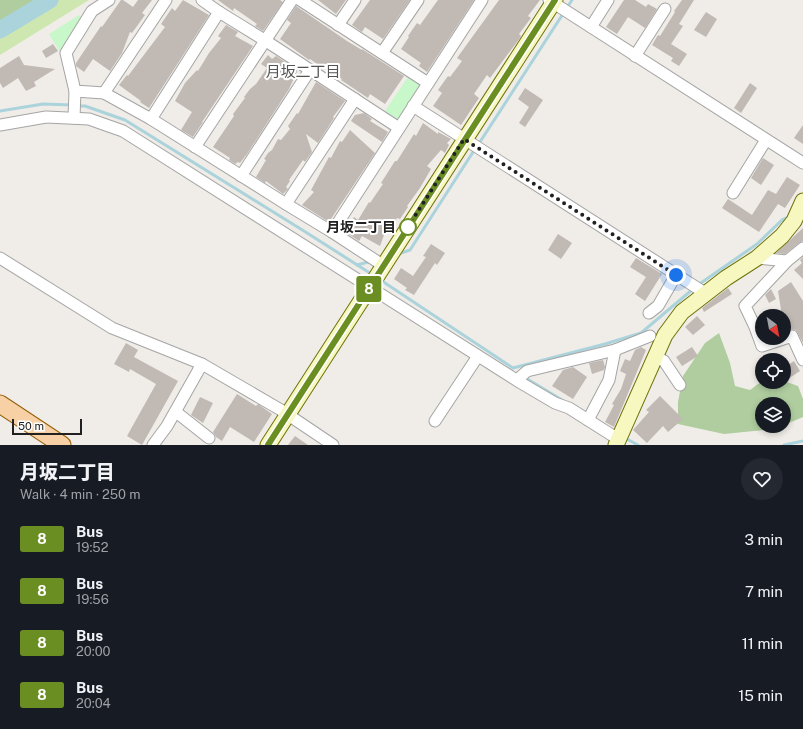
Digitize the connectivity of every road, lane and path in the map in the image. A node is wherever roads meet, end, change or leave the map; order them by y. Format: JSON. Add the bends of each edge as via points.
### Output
{"nodes":[{"id":1,"x":109,"y":0,"type":"edge"},
{"id":2,"x":166,"y":0,"type":"edge"},
{"id":3,"x":202,"y":0,"type":"edge"},
{"id":4,"x":292,"y":0,"type":"edge"},
{"id":5,"x":300,"y":0,"type":"edge"},
{"id":6,"x":355,"y":0,"type":"edge"},
{"id":7,"x":418,"y":0,"type":"edge"},
{"id":8,"x":482,"y":0,"type":"edge"},
{"id":9,"x":608,"y":0,"type":"edge"},
{"id":10,"x":554,"y":2,"type":"edge"},
{"id":11,"x":665,"y":9,"type":"dead end"},
{"id":12,"x":219,"y":12,"type":"junction"},
{"id":13,"x":338,"y":25,"type":"junction"},
{"id":14,"x":591,"y":27,"type":"junction"},
{"id":15,"x":266,"y":41,"type":"junction"},
{"id":16,"x":382,"y":54,"type":"junction"},
{"id":17,"x":635,"y":56,"type":"junction"},
{"id":18,"x":310,"y":70,"type":"junction"},
{"id":19,"x":428,"y":83,"type":"junction"},
{"id":20,"x":75,"y":91,"type":"junction"},
{"id":21,"x":104,"y":93,"type":"junction"},
{"id":22,"x":355,"y":99,"type":"junction"},
{"id":23,"x":413,"y":106,"type":"junction"},
{"id":24,"x":74,"y":118,"type":"junction"},
{"id":25,"x":151,"y":119,"type":"junction"},
{"id":26,"x":0,"y":125,"type":"edge"},
{"id":27,"x":399,"y":128,"type":"junction"},
{"id":28,"x":766,"y":140,"type":"junction"},
{"id":29,"x":468,"y":142,"type":"junction"},
{"id":30,"x":195,"y":147,"type":"junction"},
{"id":31,"x":803,"y":163,"type":"edge"},
{"id":32,"x":241,"y":176,"type":"junction"},
{"id":33,"x":734,"y":193,"type":"dead end"},
{"id":34,"x":286,"y":204,"type":"junction"},
{"id":35,"x":799,"y":210,"type":"edge"},
{"id":36,"x":332,"y":232,"type":"junction"},
{"id":37,"x":803,"y":248,"type":"edge"},
{"id":38,"x":0,"y":258,"type":"edge"},
{"id":39,"x":757,"y":258,"type":"junction"},
{"id":40,"x":787,"y":261,"type":"junction"},
{"id":41,"x":377,"y":271,"type":"junction"},
{"id":42,"x":676,"y":275,"type":"junction"},
{"id":43,"x":703,"y":292,"type":"junction"},
{"id":44,"x":649,"y":313,"type":"dead end"},
{"id":45,"x":650,"y":336,"type":"dead end"},
{"id":46,"x":615,"y":350,"type":"junction"},
{"id":47,"x":478,"y":356,"type":"junction"},
{"id":48,"x":655,"y":356,"type":"junction"},
{"id":49,"x":803,"y":360,"type":"edge"},
{"id":50,"x":202,"y":364,"type":"junction"},
{"id":51,"x":517,"y":380,"type":"junction"},
{"id":52,"x":680,"y":385,"type":"dead end"},
{"id":53,"x":0,"y":404,"type":"edge"},
{"id":54,"x":176,"y":412,"type":"junction"},
{"id":55,"x":288,"y":414,"type":"junction"},
{"id":56,"x":590,"y":417,"type":"junction"},
{"id":57,"x":435,"y":421,"type":"dead end"},
{"id":58,"x":209,"y":438,"type":"dead end"},
{"id":59,"x":619,"y":438,"type":"edge"},
{"id":60,"x":62,"y":445,"type":"edge"},
{"id":61,"x":153,"y":445,"type":"edge"},
{"id":62,"x":268,"y":445,"type":"edge"},
{"id":63,"x":333,"y":445,"type":"edge"}],
"edges":[{"from":1,"to":20,"type":"street","via":[[92,11],[66,53]]},
{"from":2,"to":21,"type":"street"},
{"from":3,"to":12,"type":"street"},
{"from":4,"to":15,"type":"street"},
{"from":5,"to":13,"type":"street"},
{"from":6,"to":13,"type":"street"},
{"from":7,"to":16,"type":"street"},
{"from":8,"to":19,"type":"street"},
{"from":9,"to":14,"type":"street"},
{"from":10,"to":14,"type":"street"},
{"from":10,"to":29,"type":"main road"},
{"from":11,"to":17,"type":"street"},
{"from":12,"to":15,"type":"street"},
{"from":12,"to":25,"type":"street"},
{"from":13,"to":16,"type":"street"},
{"from":14,"to":17,"type":"street"},
{"from":15,"to":18,"type":"street"},
{"from":15,"to":30,"type":"street"},
{"from":16,"to":19,"type":"street"},
{"from":17,"to":28,"type":"street"},
{"from":18,"to":22,"type":"street"},
{"from":18,"to":32,"type":"street"},
{"from":19,"to":23,"type":"street"},
{"from":20,"to":21,"type":"street"},
{"from":20,"to":24,"type":"street"},
{"from":21,"to":25,"type":"street"},
{"from":22,"to":27,"type":"street"},
{"from":22,"to":34,"type":"street"},
{"from":23,"to":27,"type":"street"},
{"from":23,"to":29,"type":"street"},
{"from":24,"to":26,"type":"street","via":[[46,117]]},
{"from":24,"to":41,"type":"street","via":[[89,119],[123,131]]},
{"from":25,"to":30,"type":"street"},
{"from":27,"to":36,"type":"street"},
{"from":28,"to":31,"type":"street"},
{"from":28,"to":33,"type":"street"},
{"from":29,"to":41,"type":"main road","via":[[395,249]]},
{"from":29,"to":42,"type":"street"},
{"from":30,"to":32,"type":"street"},
{"from":32,"to":34,"type":"street"},
{"from":34,"to":36,"type":"street"},
{"from":35,"to":39,"type":"main road","via":[[782,236]]},
{"from":36,"to":41,"type":"street"},
{"from":37,"to":40,"type":"street"},
{"from":38,"to":50,"type":"street","via":[[112,328]]},
{"from":39,"to":40,"type":"street"},
{"from":39,"to":43,"type":"main road"},
{"from":40,"to":49,"type":"street","via":[[745,306],[762,346],[792,336]]},
{"from":41,"to":47,"type":"street"},
{"from":41,"to":55,"type":"main road"},
{"from":42,"to":43,"type":"street"},
{"from":42,"to":44,"type":"street","via":[[658,306]]},
{"from":43,"to":48,"type":"main road","via":[[682,312],[665,335]]},
{"from":45,"to":46,"type":"street"},
{"from":46,"to":51,"type":"street","via":[[527,372]]},
{"from":46,"to":56,"type":"street","via":[[609,380]]},
{"from":47,"to":51,"type":"street"},
{"from":47,"to":57,"type":"street"},
{"from":48,"to":52,"type":"street","via":[[664,361]]},
{"from":48,"to":59,"type":"main road"},
{"from":50,"to":54,"type":"street"},
{"from":50,"to":55,"type":"street"},
{"from":51,"to":56,"type":"street","via":[[555,403]]},
{"from":53,"to":60,"type":"main road"},
{"from":54,"to":58,"type":"street"},
{"from":54,"to":61,"type":"street"},
{"from":55,"to":62,"type":"main road"},
{"from":55,"to":63,"type":"street"},
{"from":56,"to":59,"type":"street"}]}
